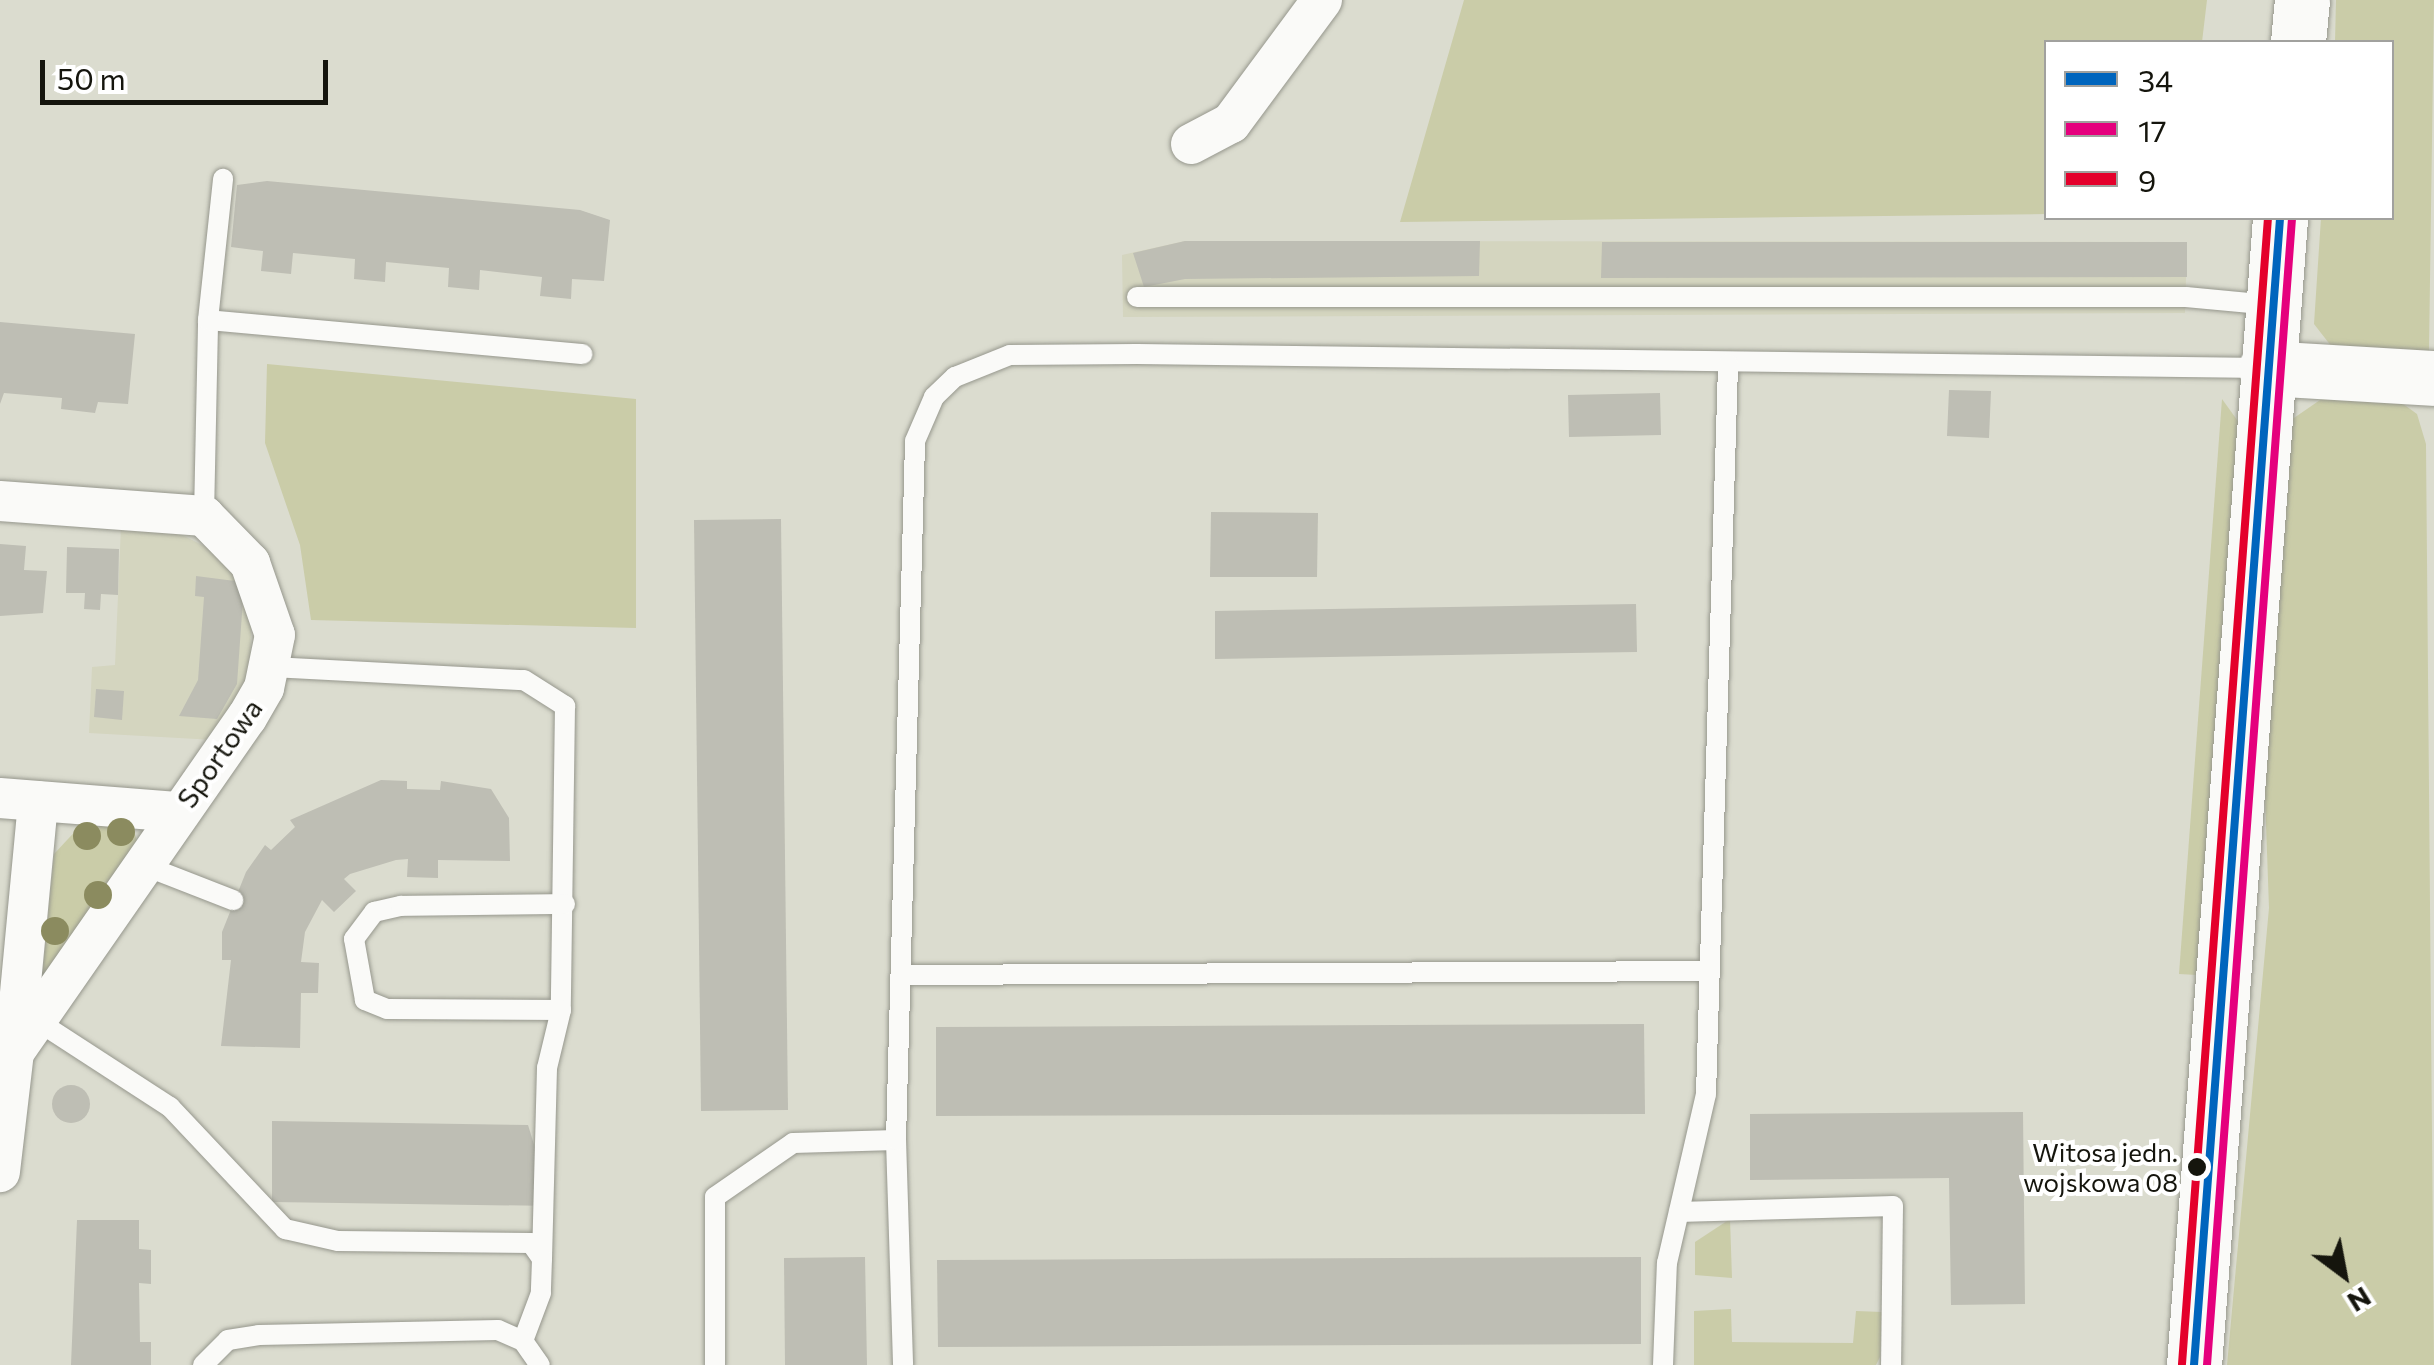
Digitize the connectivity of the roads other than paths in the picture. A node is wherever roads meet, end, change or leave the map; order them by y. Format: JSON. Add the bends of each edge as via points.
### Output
{"nodes":[{"id":1,"x":1322,"y":0,"type":"edge"},
{"id":2,"x":2302,"y":0,"type":"edge"},
{"id":3,"x":2298,"y":40,"type":"edge"},
{"id":4,"x":1192,"y":144,"type":"dead end"},
{"id":5,"x":223,"y":179,"type":"dead end"},
{"id":6,"x":2280,"y":220,"type":"edge"},
{"id":7,"x":1137,"y":297,"type":"dead end"},
{"id":8,"x":2272,"y":305,"type":"junction"},
{"id":9,"x":208,"y":320,"type":"junction"},
{"id":10,"x":582,"y":354,"type":"dead end"},
{"id":11,"x":1728,"y":364,"type":"junction"},
{"id":12,"x":2266,"y":368,"type":"junction"},
{"id":13,"x":2434,"y":378,"type":"edge"},
{"id":14,"x":0,"y":501,"type":"edge"},
{"id":15,"x":204,"y":516,"type":"junction"},
{"id":16,"x":272,"y":667,"type":"junction"},
{"id":17,"x":19,"y":799,"type":"edge"},
{"id":18,"x":179,"y":812,"type":"junction"},
{"id":19,"x":142,"y":865,"type":"junction"},
{"id":20,"x":233,"y":900,"type":"dead end"},
{"id":21,"x":564,"y":904,"type":"junction"},
{"id":22,"x":1709,"y":971,"type":"junction"},
{"id":23,"x":901,"y":975,"type":"junction"},
{"id":24,"x":561,"y":1010,"type":"junction"},
{"id":25,"x":25,"y":1036,"type":"junction"},
{"id":26,"x":896,"y":1140,"type":"junction"},
{"id":27,"x":1,"y":1156,"type":"edge"},
{"id":28,"x":1679,"y":1212,"type":"junction"},
{"id":29,"x":542,"y":1259,"type":"junction"},
{"id":30,"x":523,"y":1340,"type":"junction"},
{"id":31,"x":203,"y":1365,"type":"edge"},
{"id":32,"x":540,"y":1365,"type":"edge"},
{"id":33,"x":715,"y":1365,"type":"edge"},
{"id":34,"x":903,"y":1365,"type":"edge"},
{"id":35,"x":1663,"y":1365,"type":"edge"},
{"id":36,"x":1891,"y":1365,"type":"edge"},
{"id":37,"x":2194,"y":1365,"type":"edge"}],
"edges":[{"from":1,"to":4,"type":"street","via":[[1231,123]]},
{"from":2,"to":3,"type":"main road"},
{"from":5,"to":9,"type":"lane"},
{"from":6,"to":8,"type":"main road"},
{"from":7,"to":8,"type":"lane","via":[[2186,297]]},
{"from":8,"to":12,"type":"main road"},
{"from":9,"to":10,"type":"lane"},
{"from":9,"to":15,"type":"lane"},
{"from":11,"to":12,"type":"lane"},
{"from":11,"to":22,"type":"lane"},
{"from":11,"to":23,"type":"lane","via":[[1010,355],[955,376],[934,397],[915,441]]},
{"from":12,"to":13,"type":"main road"},
{"from":12,"to":37,"type":"main road"},
{"from":14,"to":15,"type":"street"},
{"from":15,"to":16,"type":"street","name":"Sportowa","via":[[262,587]]},
{"from":16,"to":18,"type":"street","name":"Sportowa"},
{"from":16,"to":21,"type":"lane","via":[[524,680],[550,690],[572,728]]},
{"from":17,"to":18,"type":"street"},
{"from":17,"to":25,"type":"street","name":"Sportowa"},
{"from":18,"to":19,"type":"street","name":"Sportowa"},
{"from":19,"to":20,"type":"lane"},
{"from":19,"to":25,"type":"street","name":"Sportowa"},
{"from":21,"to":24,"type":"lane"},
{"from":21,"to":24,"type":"lane","via":[[401,906],[374,912],[354,939],[364,1000],[387,1010]]},
{"from":22,"to":23,"type":"lane"},
{"from":22,"to":28,"type":"lane","via":[[1706,1094]]},
{"from":23,"to":26,"type":"lane"},
{"from":24,"to":29,"type":"lane","via":[[548,1068]]},
{"from":25,"to":27,"type":"street","name":"Sportowa"},
{"from":25,"to":29,"type":"lane","via":[[170,1107],[285,1229],[338,1241],[531,1243]]},
{"from":26,"to":33,"type":"lane","via":[[793,1143],[715,1196]]},
{"from":26,"to":34,"type":"lane"},
{"from":28,"to":35,"type":"lane"},
{"from":28,"to":36,"type":"lane","via":[[1893,1206]]},
{"from":29,"to":30,"type":"lane"},
{"from":30,"to":31,"type":"lane","via":[[498,1330],[259,1335],[228,1340]]},
{"from":30,"to":32,"type":"lane"}]}
